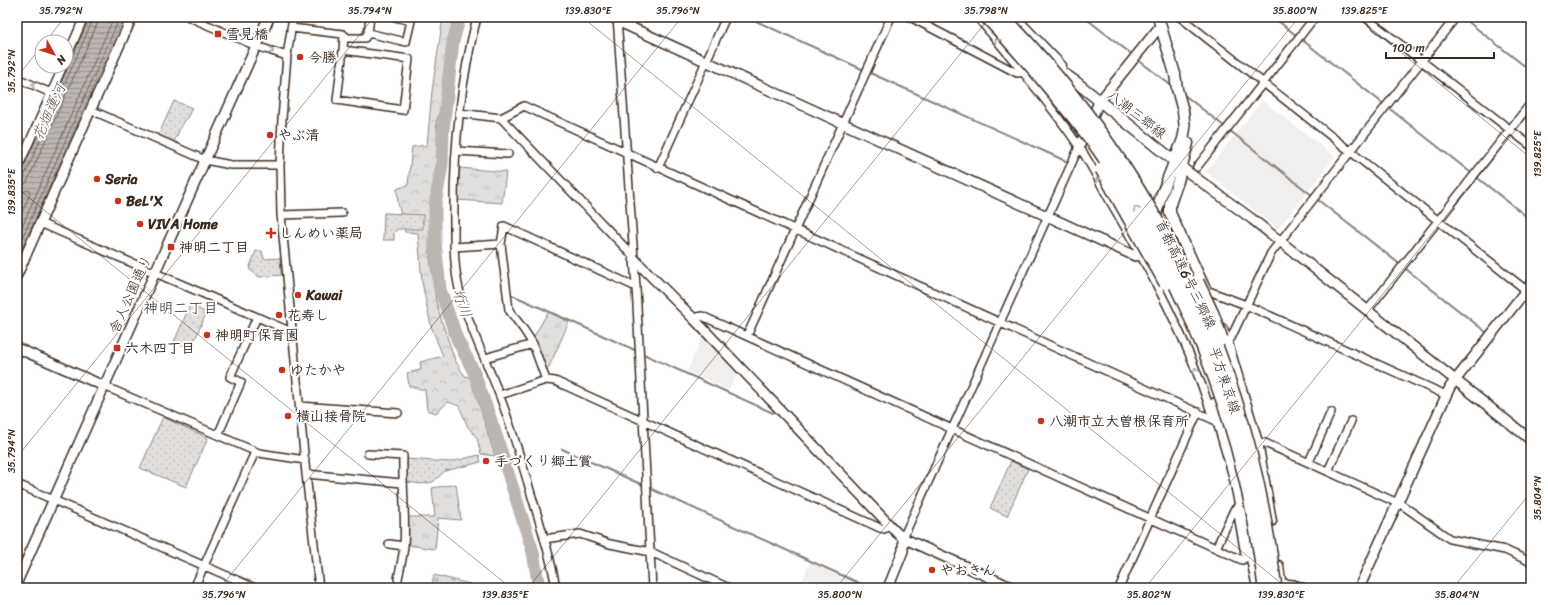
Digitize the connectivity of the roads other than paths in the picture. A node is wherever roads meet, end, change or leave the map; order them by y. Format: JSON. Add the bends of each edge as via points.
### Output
{"nodes":[{"id":1,"x":84,"y":17,"type":"edge"},
{"id":2,"x":132,"y":17,"type":"edge"},
{"id":3,"x":188,"y":17,"type":"edge"},
{"id":4,"x":269,"y":17,"type":"edge"},
{"id":5,"x":370,"y":17,"type":"edge"},
{"id":6,"x":395,"y":17,"type":"edge"},
{"id":7,"x":476,"y":17,"type":"edge"},
{"id":8,"x":726,"y":17,"type":"edge"},
{"id":9,"x":891,"y":17,"type":"edge"},
{"id":10,"x":910,"y":17,"type":"edge"},
{"id":11,"x":977,"y":17,"type":"edge"},
{"id":12,"x":983,"y":17,"type":"edge"},
{"id":13,"x":987,"y":17,"type":"edge"},
{"id":14,"x":1003,"y":17,"type":"edge"},
{"id":15,"x":1014,"y":17,"type":"edge"},
{"id":16,"x":1180,"y":17,"type":"edge"},
{"id":17,"x":1315,"y":17,"type":"edge"},
{"id":18,"x":1365,"y":17,"type":"edge"},
{"id":19,"x":1456,"y":17,"type":"edge"},
{"id":20,"x":617,"y":19,"type":"edge"},
{"id":21,"x":292,"y":21,"type":"edge"},
{"id":22,"x":1161,"y":21,"type":"edge"},
{"id":23,"x":1002,"y":32,"type":"junction"},
{"id":24,"x":368,"y":33,"type":"junction"},
{"id":25,"x":344,"y":35,"type":"junction"},
{"id":26,"x":74,"y":40,"type":"edge"},
{"id":27,"x":256,"y":46,"type":"junction"},
{"id":28,"x":343,"y":50,"type":"junction"},
{"id":29,"x":287,"y":56,"type":"junction"},
{"id":30,"x":706,"y":61,"type":"junction"},
{"id":31,"x":1422,"y":62,"type":"junction"},
{"id":32,"x":1024,"y":72,"type":"junction"},
{"id":33,"x":59,"y":74,"type":"edge"},
{"id":34,"x":17,"y":78,"type":"edge"},
{"id":35,"x":1070,"y":83,"type":"junction"},
{"id":36,"x":1264,"y":83,"type":"junction"},
{"id":37,"x":51,"y":93,"type":"junction"},
{"id":38,"x":1099,"y":102,"type":"junction"},
{"id":39,"x":1531,"y":103,"type":"edge"},
{"id":40,"x":90,"y":110,"type":"junction"},
{"id":41,"x":460,"y":112,"type":"junction"},
{"id":42,"x":501,"y":118,"type":"junction"},
{"id":43,"x":843,"y":124,"type":"junction"},
{"id":44,"x":1510,"y":130,"type":"junction"},
{"id":45,"x":1531,"y":146,"type":"edge"},
{"id":46,"x":1079,"y":147,"type":"junction"},
{"id":47,"x":456,"y":151,"type":"junction"},
{"id":48,"x":1350,"y":152,"type":"junction"},
{"id":49,"x":626,"y":153,"type":"junction"},
{"id":50,"x":508,"y":154,"type":"dead end"},
{"id":51,"x":204,"y":160,"type":"junction"},
{"id":52,"x":1178,"y":164,"type":"junction"},
{"id":53,"x":280,"y":165,"type":"junction"},
{"id":54,"x":1197,"y":167,"type":"dead end"},
{"id":55,"x":658,"y":168,"type":"junction"},
{"id":56,"x":17,"y":170,"type":"edge"},
{"id":57,"x":342,"y":213,"type":"dead end"},
{"id":58,"x":281,"y":215,"type":"junction"},
{"id":59,"x":1048,"y":217,"type":"junction"},
{"id":60,"x":1438,"y":221,"type":"junction"},
{"id":61,"x":40,"y":223,"type":"junction"},
{"id":62,"x":795,"y":230,"type":"junction"},
{"id":63,"x":1279,"y":241,"type":"junction"},
{"id":64,"x":501,"y":244,"type":"junction"},
{"id":65,"x":454,"y":247,"type":"junction"},
{"id":66,"x":1141,"y":255,"type":"junction"},
{"id":67,"x":634,"y":258,"type":"junction"},
{"id":68,"x":155,"y":272,"type":"junction"},
{"id":69,"x":17,"y":275,"type":"edge"},
{"id":70,"x":636,"y":287,"type":"junction"},
{"id":71,"x":1529,"y":287,"type":"edge"},
{"id":72,"x":1206,"y":290,"type":"junction"},
{"id":73,"x":1246,"y":305,"type":"junction"},
{"id":74,"x":1367,"y":311,"type":"junction"},
{"id":75,"x":257,"y":317,"type":"junction"},
{"id":76,"x":693,"y":318,"type":"junction"},
{"id":77,"x":1000,"y":323,"type":"junction"},
{"id":78,"x":292,"y":330,"type":"junction"},
{"id":79,"x":747,"y":336,"type":"junction"},
{"id":80,"x":1227,"y":343,"type":"junction"},
{"id":81,"x":532,"y":344,"type":"junction"},
{"id":82,"x":17,"y":348,"type":"edge"},
{"id":83,"x":1200,"y":352,"type":"junction"},
{"id":84,"x":1191,"y":357,"type":"junction"},
{"id":85,"x":485,"y":358,"type":"junction"},
{"id":86,"x":546,"y":380,"type":"junction"},
{"id":87,"x":1455,"y":380,"type":"junction"},
{"id":88,"x":104,"y":386,"type":"junction"},
{"id":89,"x":500,"y":395,"type":"junction"},
{"id":90,"x":1446,"y":396,"type":"junction"},
{"id":91,"x":300,"y":406,"type":"junction"},
{"id":92,"x":1198,"y":412,"type":"junction"},
{"id":93,"x":1331,"y":412,"type":"dead end"},
{"id":94,"x":398,"y":413,"type":"dead end"},
{"id":95,"x":1214,"y":420,"type":"junction"},
{"id":96,"x":643,"y":421,"type":"junction"},
{"id":97,"x":1351,"y":422,"type":"dead end"},
{"id":98,"x":951,"y":429,"type":"junction"},
{"id":99,"x":218,"y":436,"type":"junction"},
{"id":100,"x":1531,"y":440,"type":"edge"},
{"id":101,"x":1257,"y":442,"type":"junction"},
{"id":102,"x":255,"y":452,"type":"junction"},
{"id":103,"x":368,"y":454,"type":"dead end"},
{"id":104,"x":304,"y":460,"type":"junction"},
{"id":105,"x":1309,"y":462,"type":"junction"},
{"id":106,"x":1328,"y":471,"type":"junction"},
{"id":107,"x":306,"y":474,"type":"junction"},
{"id":108,"x":402,"y":483,"type":"junction"},
{"id":109,"x":17,"y":484,"type":"edge"},
{"id":110,"x":53,"y":500,"type":"junction"},
{"id":111,"x":1398,"y":502,"type":"junction"},
{"id":112,"x":1268,"y":506,"type":"junction"},
{"id":113,"x":1236,"y":508,"type":"junction"},
{"id":114,"x":1150,"y":519,"type":"junction"},
{"id":115,"x":890,"y":526,"type":"junction"},
{"id":116,"x":903,"y":538,"type":"junction"},
{"id":117,"x":544,"y":539,"type":"junction"},
{"id":118,"x":389,"y":544,"type":"dead end"},
{"id":119,"x":404,"y":546,"type":"junction"},
{"id":120,"x":1216,"y":548,"type":"junction"},
{"id":121,"x":651,"y":552,"type":"junction"},
{"id":122,"x":1247,"y":560,"type":"junction"},
{"id":123,"x":1531,"y":562,"type":"edge"},
{"id":124,"x":204,"y":566,"type":"junction"},
{"id":125,"x":398,"y":579,"type":"dead end"},
{"id":126,"x":17,"y":582,"type":"edge"},
{"id":127,"x":1279,"y":586,"type":"edge"},
{"id":128,"x":1261,"y":587,"type":"edge"},
{"id":129,"x":194,"y":588,"type":"edge"},
{"id":130,"x":255,"y":588,"type":"edge"},
{"id":131,"x":319,"y":588,"type":"edge"},
{"id":132,"x":556,"y":588,"type":"edge"},
{"id":133,"x":652,"y":588,"type":"edge"},
{"id":134,"x":729,"y":588,"type":"edge"},
{"id":135,"x":888,"y":588,"type":"edge"},
{"id":136,"x":1013,"y":588,"type":"edge"},
{"id":137,"x":1119,"y":588,"type":"edge"},
{"id":138,"x":1304,"y":588,"type":"edge"},
{"id":139,"x":1359,"y":588,"type":"edge"}],
"edges":[{"from":1,"to":26,"type":"street"},
{"from":2,"to":40,"type":"street"},
{"from":3,"to":27,"type":"street"},
{"from":4,"to":27,"type":"main road","name":"舎人公園通り"},
{"from":5,"to":24,"type":"street"},
{"from":6,"to":24,"type":"street","via":[[411,21],[406,42]]},
{"from":7,"to":41,"type":"street"},
{"from":8,"to":30,"type":"street"},
{"from":9,"to":43,"type":"street"},
{"from":10,"to":32,"type":"street","via":[[1017,73]]},
{"from":32,"to":11,"type":"street","one_way":true},
{"from":12,"to":35,"type":"main road","name":"八潮三郷線"},
{"from":13,"to":23,"type":"highway","name":"首都高速6号三郷線","bridge":true},
{"from":14,"to":35,"type":"highway","name":"首都高速6号三郷線","bridge":true},
{"from":15,"to":35,"type":"main road","name":"八潮三郷線"},
{"from":16,"to":36,"type":"street"},
{"from":17,"to":36,"type":"street"},
{"from":18,"to":31,"type":"street"},
{"from":19,"to":31,"type":"street"},
{"from":20,"to":30,"type":"street"},
{"from":20,"to":49,"type":"street"},
{"from":21,"to":25,"type":"street"},
{"from":21,"to":29,"type":"street"},
{"from":22,"to":38,"type":"street"},
{"from":22,"to":52,"type":"main road","name":"平方東京線","via":[[1175,74],[1189,111],[1190,129]]},
{"from":23,"to":122,"type":"highway","bridge":true,"via":[[1014,53],[1046,90],[1102,169],[1166,283],[1201,365],[1235,473]]},
{"from":128,"to":23,"type":"highway","name":"首都高速6号三郷線","one_way":true,"bridge":true,"via":[[1251,504],[1238,447],[1204,350],[1175,282],[1139,215],[1100,152]]},
{"from":24,"to":25,"type":"street","via":[[365,38],[348,38]]},
{"from":25,"to":28,"type":"street"},
{"from":27,"to":29,"type":"street","one_way":true},
{"from":27,"to":51,"type":"street","name":"舎人公園通り"},
{"from":28,"to":28,"type":"street","via":[[409,59],[403,110],[337,100]]},
{"from":29,"to":53,"type":"street"},
{"from":30,"to":43,"type":"street"},
{"from":30,"to":55,"type":"street"},
{"from":31,"to":44,"type":"street"},
{"from":31,"to":48,"type":"street"},
{"from":32,"to":46,"type":"street"},
{"from":33,"to":37,"type":"street"},
{"from":37,"to":34,"type":"street","one_way":true},
{"from":35,"to":38,"type":"main road","name":"八潮三郷線"},
{"from":35,"to":112,"type":"highway","bridge":true,"via":[[1130,164],[1194,275],[1212,314],[1240,395]]},
{"from":35,"to":127,"type":"highway","name":"首都高速6号三郷線","bridge":true,"via":[[1149,208],[1169,244],[1201,314],[1248,445]]},
{"from":36,"to":48,"type":"street"},
{"from":36,"to":54,"type":"street"},
{"from":37,"to":56,"type":"street"},
{"from":38,"to":46,"type":"street"},
{"from":38,"to":52,"type":"main road","name":"八潮三郷線"},
{"from":39,"to":44,"type":"street"},
{"from":40,"to":51,"type":"street"},
{"from":40,"to":61,"type":"street"},
{"from":41,"to":42,"type":"street"},
{"from":41,"to":47,"type":"street"},
{"from":42,"to":49,"type":"street","via":[[524,106]]},
{"from":42,"to":67,"type":"street"},
{"from":43,"to":59,"type":"street"},
{"from":43,"to":62,"type":"street"},
{"from":44,"to":45,"type":"street"},
{"from":44,"to":60,"type":"street"},
{"from":46,"to":59,"type":"street"},
{"from":66,"to":46,"type":"street","one_way":true},
{"from":47,"to":50,"type":"street"},
{"from":47,"to":65,"type":"street"},
{"from":48,"to":60,"type":"street"},
{"from":48,"to":63,"type":"street"},
{"from":49,"to":55,"type":"street"},
{"from":49,"to":67,"type":"street"},
{"from":51,"to":53,"type":"street","via":[[231,165]]},
{"from":51,"to":68,"type":"street","name":"舎人公園通り"},
{"from":52,"to":63,"type":"street"},
{"from":52,"to":72,"type":"main road","name":"平方東京線","via":[[1170,213]]},
{"from":52,"to":83,"type":"main road","name":"平方東京線","via":[[1160,196],[1152,230],[1154,251],[1180,303]]},
{"from":53,"to":58,"type":"street"},
{"from":55,"to":62,"type":"street"},
{"from":57,"to":58,"type":"street"},
{"from":58,"to":78,"type":"street"},
{"from":59,"to":66,"type":"street","via":[[1135,256]]},
{"from":59,"to":77,"type":"street"},
{"from":60,"to":71,"type":"street"},
{"from":60,"to":74,"type":"street"},
{"from":61,"to":68,"type":"street"},
{"from":61,"to":69,"type":"street"},
{"from":62,"to":77,"type":"street"},
{"from":62,"to":79,"type":"street"},
{"from":63,"to":73,"type":"street","via":[[1271,252]]},
{"from":63,"to":74,"type":"street"},
{"from":64,"to":65,"type":"street"},
{"from":64,"to":70,"type":"street","via":[[504,226]]},
{"from":64,"to":81,"type":"street","via":[[509,310]]},
{"from":65,"to":85,"type":"street","via":[[460,294]]},
{"from":66,"to":84,"type":"street"},
{"from":67,"to":70,"type":"street"},
{"from":67,"to":76,"type":"street"},
{"from":68,"to":75,"type":"street"},
{"from":68,"to":88,"type":"street","name":"舎人公園通り"},
{"from":70,"to":96,"type":"street"},
{"from":71,"to":87,"type":"street"},
{"from":72,"to":73,"type":"street"},
{"from":72,"to":80,"type":"main road","name":"平方東京線"},
{"from":73,"to":80,"type":"street"},
{"from":73,"to":90,"type":"street"},
{"from":74,"to":87,"type":"street"},
{"from":75,"to":78,"type":"street"},
{"from":75,"to":99,"type":"street","via":[[230,377],[241,382]]},
{"from":76,"to":79,"type":"street","via":[[702,316]]},
{"from":76,"to":115,"type":"street"},
{"from":77,"to":92,"type":"street"},
{"from":77,"to":98,"type":"street"},
{"from":78,"to":91,"type":"street"},
{"from":79,"to":98,"type":"street"},
{"from":80,"to":101,"type":"main road","name":"平方東京線"},
{"from":81,"to":85,"type":"street"},
{"from":81,"to":86,"type":"street"},
{"from":82,"to":88,"type":"street"},
{"from":83,"to":84,"type":"street"},
{"from":83,"to":128,"type":"main road","name":"平方東京線","via":[[1234,455]]},
{"from":95,"to":84,"type":"street","one_way":true},
{"from":85,"to":89,"type":"street"},
{"from":86,"to":89,"type":"street"},
{"from":86,"to":96,"type":"street","via":[[555,381]]},
{"from":87,"to":90,"type":"street"},
{"from":87,"to":100,"type":"street"},
{"from":88,"to":99,"type":"street"},
{"from":88,"to":110,"type":"street","name":"舎人公園通り"},
{"from":89,"to":117,"type":"street"},
{"from":90,"to":111,"type":"street"},
{"from":91,"to":94,"type":"street"},
{"from":91,"to":104,"type":"street"},
{"from":92,"to":95,"type":"street"},
{"from":92,"to":114,"type":"street"},
{"from":93,"to":105,"type":"street"},
{"from":95,"to":113,"type":"street"},
{"from":96,"to":115,"type":"street","via":[[880,528]]},
{"from":96,"to":121,"type":"street"},
{"from":97,"to":106,"type":"street"},
{"from":98,"to":114,"type":"street"},
{"from":98,"to":116,"type":"street"},
{"from":99,"to":102,"type":"street"},
{"from":101,"to":105,"type":"street"},
{"from":101,"to":112,"type":"main road","name":"平方東京線"},
{"from":102,"to":104,"type":"street"},
{"from":102,"to":124,"type":"street"},
{"from":103,"to":108,"type":"street","via":[[402,456]]},
{"from":104,"to":107,"type":"street"},
{"from":105,"to":106,"type":"street"},
{"from":106,"to":111,"type":"street"},
{"from":107,"to":108,"type":"street"},
{"from":107,"to":131,"type":"street"},
{"from":108,"to":119,"type":"street"},
{"from":109,"to":110,"type":"street"},
{"from":110,"to":124,"type":"street"},
{"from":110,"to":126,"type":"street","name":"舎人公園通り"},
{"from":111,"to":123,"type":"street","via":[[1450,539],[1504,550]]},
{"from":111,"to":139,"type":"street"},
{"from":112,"to":127,"type":"main road","name":"平方東京線"},
{"from":113,"to":120,"type":"street"},
{"from":113,"to":122,"type":"street"},
{"from":114,"to":120,"type":"street"},
{"from":114,"to":137,"type":"street"},
{"from":115,"to":116,"type":"street"},
{"from":116,"to":135,"type":"street","via":[[903,551]]},
{"from":116,"to":136,"type":"street"},
{"from":117,"to":121,"type":"street","via":[[580,534],[610,544]]},
{"from":117,"to":132,"type":"street"},
{"from":118,"to":119,"type":"street"},
{"from":119,"to":125,"type":"street"},
{"from":120,"to":122,"type":"street"},
{"from":121,"to":133,"type":"street"},
{"from":121,"to":134,"type":"street"},
{"from":122,"to":128,"type":"highway"},
{"from":124,"to":129,"type":"street"},
{"from":124,"to":130,"type":"street"},
{"from":127,"to":138,"type":"street","via":[[1294,584]]}]}
